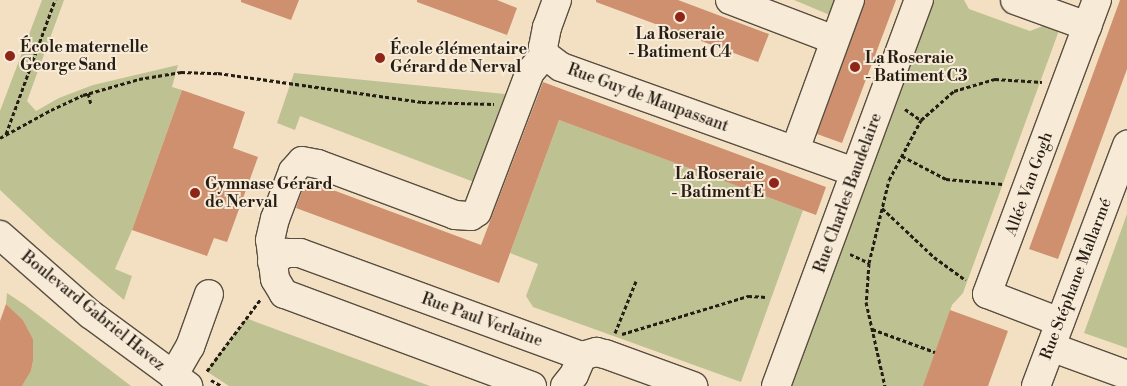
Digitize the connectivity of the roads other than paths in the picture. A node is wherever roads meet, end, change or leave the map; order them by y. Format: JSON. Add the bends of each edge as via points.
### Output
{"nodes":[{"id":1,"x":557,"y":0,"type":"edge"},
{"id":2,"x":730,"y":0,"type":"edge"},
{"id":3,"x":850,"y":0,"type":"edge"},
{"id":4,"x":919,"y":0,"type":"edge"},
{"id":5,"x":1015,"y":0,"type":"edge"},
{"id":6,"x":1097,"y":0,"type":"edge"},
{"id":7,"x":1087,"y":26,"type":"junction"},
{"id":8,"x":835,"y":40,"type":"junction"},
{"id":9,"x":545,"y":55,"type":"junction"},
{"id":10,"x":1127,"y":145,"type":"edge"},
{"id":11,"x":795,"y":150,"type":"junction"},
{"id":12,"x":856,"y":172,"type":"junction"},
{"id":13,"x":0,"y":234,"type":"edge"},
{"id":14,"x":273,"y":270,"type":"junction"},
{"id":15,"x":209,"y":294,"type":"dead end"},
{"id":16,"x":1060,"y":322,"type":"junction"},
{"id":17,"x":1051,"y":347,"type":"junction"},
{"id":18,"x":582,"y":356,"type":"junction"},
{"id":19,"x":1127,"y":375,"type":"edge"},
{"id":20,"x":188,"y":379,"type":"edge"},
{"id":21,"x":532,"y":386,"type":"edge"},
{"id":22,"x":565,"y":386,"type":"edge"},
{"id":23,"x":693,"y":386,"type":"edge"},
{"id":24,"x":776,"y":386,"type":"edge"},
{"id":25,"x":1036,"y":386,"type":"edge"}],
"edges":[{"from":1,"to":9,"type":"street","via":[[544,38]]},
{"from":2,"to":8,"type":"street"},
{"from":3,"to":8,"type":"street"},
{"from":4,"to":12,"type":"street","name":"Rue Charles Baudelaire"},
{"from":5,"to":7,"type":"street"},
{"from":6,"to":7,"type":"street","name":"Allée Van Gogh"},
{"from":7,"to":16,"type":"street","name":"Allée Van Gogh","via":[[988,294]]},
{"from":8,"to":11,"type":"street"},
{"from":9,"to":11,"type":"street","name":"Rue Guy de Maupassant","via":[[561,67]]},
{"from":9,"to":14,"type":"street","via":[[530,72],[481,206],[472,216],[455,215],[302,161],[293,171],[272,230]]},
{"from":10,"to":16,"type":"street","name":"Rue Stéphane Mallarmé"},
{"from":11,"to":12,"type":"street","name":"Rue Guy de Maupassant"},
{"from":12,"to":24,"type":"street","name":"Rue Charles Baudelaire"},
{"from":13,"to":20,"type":"street","name":"Boulevard Gabriel Havez","via":[[90,314]]},
{"from":14,"to":18,"type":"street","name":"Rue Paul Verlaine","via":[[286,253],[300,253]]},
{"from":14,"to":21,"type":"street","via":[[284,294],[293,299]]},
{"from":15,"to":20,"type":"street","via":[[190,347]]},
{"from":16,"to":17,"type":"street","name":"Rue Stéphane Mallarmé"},
{"from":17,"to":19,"type":"street"},
{"from":17,"to":25,"type":"street","name":"Rue Stéphane Mallarmé"},
{"from":18,"to":22,"type":"street"},
{"from":18,"to":23,"type":"street","name":"Rue Paul Verlaine","via":[[596,352],[605,354]]}]}
